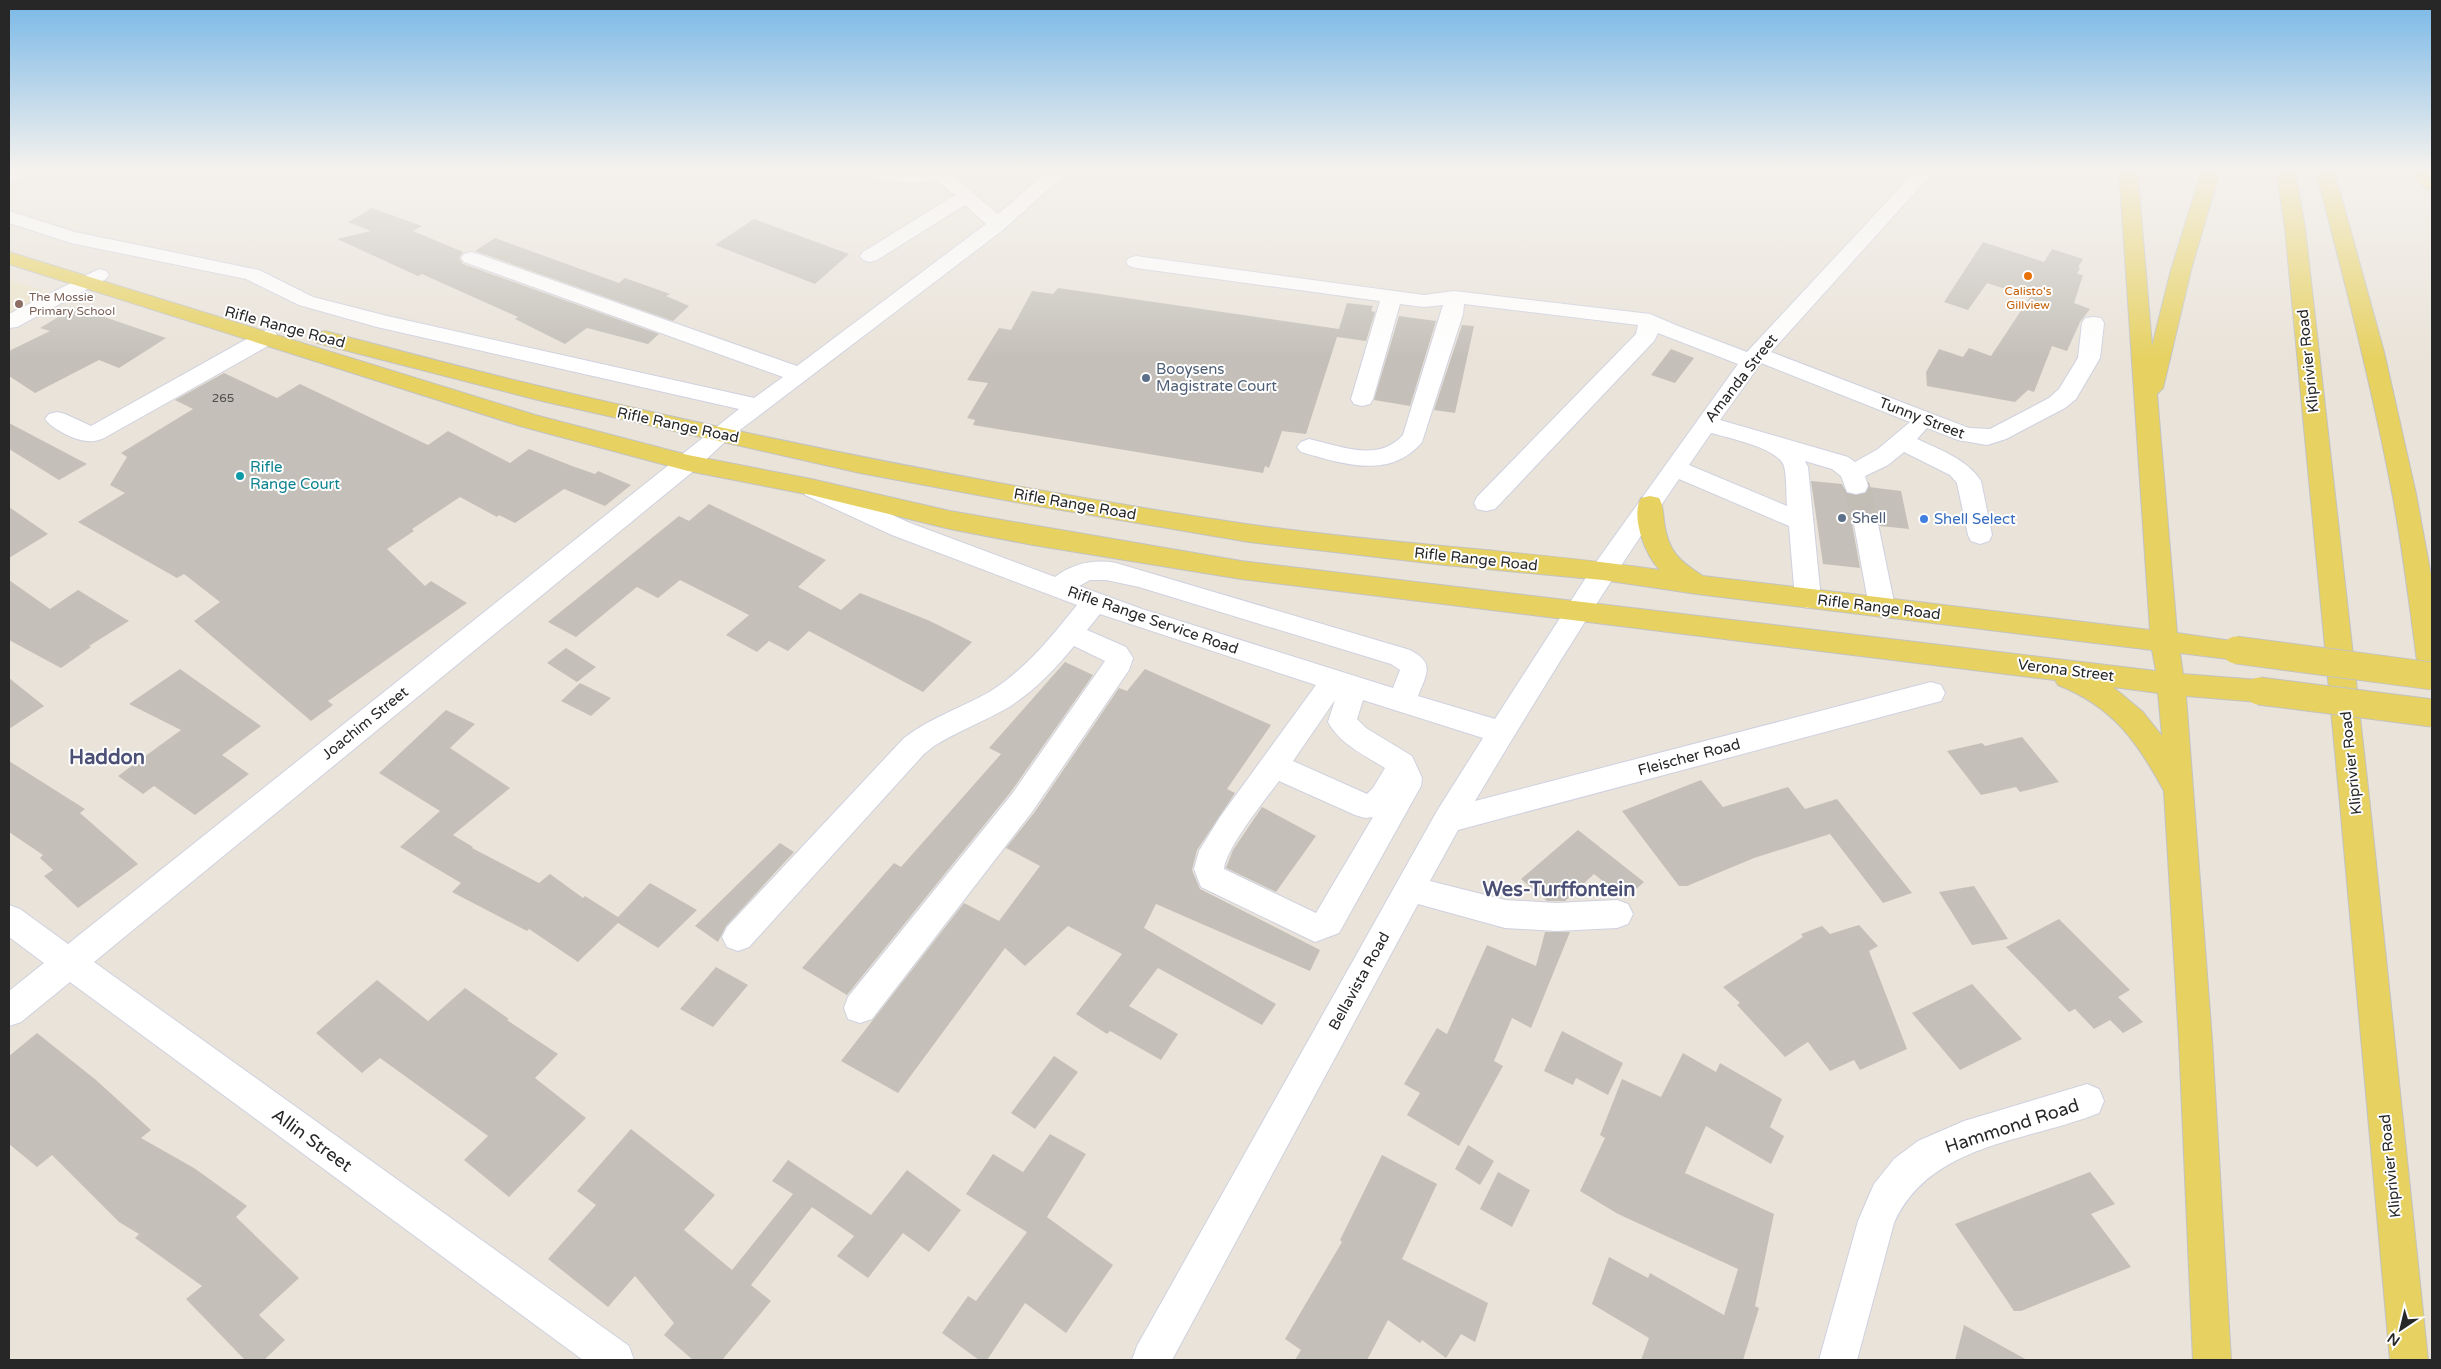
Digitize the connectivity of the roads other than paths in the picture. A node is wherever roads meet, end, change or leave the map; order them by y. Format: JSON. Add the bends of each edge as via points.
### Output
{"nodes":[{"id":1,"x":52,"y":231,"type":"edge"},
{"id":2,"x":911,"y":231,"type":"edge"},
{"id":3,"x":990,"y":231,"type":"edge"},
{"id":4,"x":1870,"y":231,"type":"edge"},
{"id":5,"x":2133,"y":231,"type":"edge"},
{"id":6,"x":2193,"y":231,"type":"edge"},
{"id":7,"x":2295,"y":231,"type":"edge"},
{"id":8,"x":2341,"y":231,"type":"edge"},
{"id":9,"x":9,"y":247,"type":"edge"},
{"id":10,"x":870,"y":256,"type":"dead end"},
{"id":11,"x":9,"y":258,"type":"edge"},
{"id":12,"x":471,"y":258,"type":"dead end"},
{"id":13,"x":1136,"y":262,"type":"dead end"},
{"id":14,"x":92,"y":278,"type":"junction"},
{"id":15,"x":1392,"y":296,"type":"junction"},
{"id":16,"x":1453,"y":306,"type":"junction"},
{"id":17,"x":9,"y":322,"type":"edge"},
{"id":18,"x":2093,"y":324,"type":"dead end"},
{"id":19,"x":1655,"y":329,"type":"junction"},
{"id":20,"x":267,"y":337,"type":"junction"},
{"id":21,"x":1754,"y":358,"type":"junction"},
{"id":22,"x":800,"y":376,"type":"junction"},
{"id":23,"x":1362,"y":399,"type":"dead end"},
{"id":24,"x":2147,"y":404,"type":"junction"},
{"id":25,"x":758,"y":406,"type":"junction"},
{"id":26,"x":57,"y":419,"type":"dead end"},
{"id":27,"x":1924,"y":419,"type":"junction"},
{"id":28,"x":1706,"y":423,"type":"junction"},
{"id":29,"x":720,"y":434,"type":"junction"},
{"id":30,"x":1902,"y":441,"type":"junction"},
{"id":31,"x":1775,"y":445,"type":"junction"},
{"id":32,"x":1309,"y":447,"type":"dead end"},
{"id":33,"x":688,"y":462,"type":"junction"},
{"id":34,"x":1674,"y":468,"type":"junction"},
{"id":35,"x":811,"y":487,"type":"junction"},
{"id":36,"x":1486,"y":503,"type":"dead end"},
{"id":37,"x":1650,"y":504,"type":"junction"},
{"id":38,"x":1801,"y":521,"type":"junction"},
{"id":39,"x":1866,"y":524,"type":"tunnel mouth"},
{"id":40,"x":1980,"y":535,"type":"dead end"},
{"id":41,"x":1603,"y":571,"type":"junction"},
{"id":42,"x":1697,"y":585,"type":"junction"},
{"id":43,"x":1059,"y":588,"type":"junction"},
{"id":44,"x":1808,"y":598,"type":"junction"},
{"id":45,"x":1094,"y":601,"type":"junction"},
{"id":46,"x":1882,"y":607,"type":"junction"},
{"id":47,"x":1580,"y":610,"type":"junction"},
{"id":48,"x":1069,"y":633,"type":"junction"},
{"id":49,"x":2164,"y":641,"type":"junction"},
{"id":50,"x":1874,"y":647,"type":"joint"},
{"id":51,"x":2027,"y":665,"type":"junction"},
{"id":52,"x":2432,"y":668,"type":"edge"},
{"id":53,"x":2432,"y":676,"type":"edge"},
{"id":54,"x":1345,"y":682,"type":"junction"},
{"id":55,"x":2173,"y":684,"type":"junction"},
{"id":56,"x":1931,"y":693,"type":"dead end"},
{"id":57,"x":1402,"y":701,"type":"junction"},
{"id":58,"x":2432,"y":713,"type":"edge"},
{"id":59,"x":1502,"y":733,"type":"junction"},
{"id":60,"x":1402,"y":764,"type":"junction"},
{"id":61,"x":1274,"y":766,"type":"junction"},
{"id":62,"x":2178,"y":790,"type":"junction"},
{"id":63,"x":1448,"y":820,"type":"junction"},
{"id":64,"x":1410,"y":889,"type":"junction"},
{"id":65,"x":1617,"y":914,"type":"dead end"},
{"id":66,"x":9,"y":919,"type":"edge"},
{"id":67,"x":738,"y":937,"type":"dead end"},
{"id":68,"x":68,"y":963,"type":"junction"},
{"id":69,"x":860,"y":1008,"type":"dead end"},
{"id":70,"x":9,"y":1011,"type":"edge"},
{"id":71,"x":2088,"y":1101,"type":"dead end"},
{"id":72,"x":615,"y":1360,"type":"edge"},
{"id":73,"x":1151,"y":1360,"type":"edge"},
{"id":74,"x":1838,"y":1360,"type":"edge"},
{"id":75,"x":2212,"y":1360,"type":"edge"},
{"id":76,"x":2409,"y":1360,"type":"edge"}],
"edges":[{"from":1,"to":25,"type":"street","via":[[252,274],[306,301],[385,322]]},
{"from":2,"to":10,"type":"street"},
{"from":3,"to":22,"type":"street","name":"Joachim Street"},
{"from":4,"to":21,"type":"street","name":"Amanda Street"},
{"from":5,"to":24,"type":"main road"},
{"from":6,"to":24,"type":"main road"},
{"from":7,"to":76,"type":"main road","name":"Kliprivier Road"},
{"from":8,"to":52,"type":"main road","via":[[2390,427],[2413,540]]},
{"from":9,"to":14,"type":"main road","name":"Rifle Range Road"},
{"from":11,"to":14,"type":"main road","name":"Rifle Range Road"},
{"from":12,"to":22,"type":"street"},
{"from":13,"to":15,"type":"street"},
{"from":14,"to":17,"type":"street"},
{"from":14,"to":20,"type":"main road","name":"Rifle Range Road"},
{"from":14,"to":29,"type":"main road","name":"Rifle Range Road","via":[[542,394]]},
{"from":15,"to":16,"type":"street"},
{"from":15,"to":23,"type":"street"},
{"from":16,"to":19,"type":"street","name":"Tunny Street"},
{"from":16,"to":32,"type":"street","via":[[1414,437],[1406,449],[1393,457],[1374,459]]},
{"from":18,"to":27,"type":"street","name":"Tunny Street","via":[[2089,358],[2068,394],[2057,403],[1987,437],[1966,435]]},
{"from":19,"to":21,"type":"street","name":"Tunny Street"},
{"from":19,"to":36,"type":"street"},
{"from":20,"to":26,"type":"street","via":[[96,433],[87,434]]},
{"from":20,"to":33,"type":"main road","name":"Rifle Range Road","via":[[528,421]]},
{"from":21,"to":27,"type":"street","name":"Tunny Street"},
{"from":21,"to":28,"type":"street","name":"Amanda Street"},
{"from":22,"to":25,"type":"street","name":"Joachim Street"},
{"from":24,"to":49,"type":"main road"},
{"from":25,"to":29,"type":"street","name":"Joachim Street"},
{"from":27,"to":30,"type":"street"},
{"from":28,"to":31,"type":"street"},
{"from":28,"to":34,"type":"street","name":"Amanda Street"},
{"from":29,"to":33,"type":"street","name":"Joachim Street"},
{"from":29,"to":41,"type":"main road","name":"Rifle Range Road","via":[[860,465],[1249,533]]},
{"from":30,"to":31,"type":"street","via":[[1854,479],[1840,463]]},
{"from":30,"to":40,"type":"street","via":[[1965,475],[1969,480]]},
{"from":31,"to":38,"type":"street","via":[[1789,453],[1796,467]]},
{"from":33,"to":35,"type":"main road","name":"Rifle Range Road"},
{"from":33,"to":68,"type":"street","name":"Joachim Street"},
{"from":34,"to":37,"type":"street","name":"Amanda Street"},
{"from":34,"to":38,"type":"street"},
{"from":35,"to":43,"type":"street","name":"Rifle Range Service Road","via":[[901,529]]},
{"from":35,"to":47,"type":"main road","name":"Rifle Range Road","via":[[950,520],[1115,550],[1295,578]]},
{"from":37,"to":41,"type":"street","name":"Amanda Street"},
{"from":37,"to":42,"type":"main road","via":[[1653,539],[1663,558]]},
{"from":38,"to":44,"type":"street"},
{"from":39,"to":46,"type":"street"},
{"from":41,"to":42,"type":"main road","name":"Rifle Range Road"},
{"from":41,"to":47,"type":"street","name":"Amanda Street"},
{"from":42,"to":44,"type":"main road","name":"Rifle Range Road"},
{"from":43,"to":45,"type":"street","name":"Rifle Range Service Road"},
{"from":43,"to":57,"type":"street","via":[[1074,575],[1097,569],[1140,578],[1400,657],[1413,664],[1414,670]]},
{"from":44,"to":46,"type":"main road","name":"Rifle Range Road"},
{"from":45,"to":48,"type":"street"},
{"from":45,"to":54,"type":"street","name":"Rifle Range Service Road"},
{"from":46,"to":49,"type":"main road","name":"Rifle Range Road"},
{"from":47,"to":50,"type":"main road","name":"Rifle Range Road"},
{"from":47,"to":59,"type":"street","name":"Bellavista Road"},
{"from":48,"to":67,"type":"street","via":[[1018,686],[978,711],[928,733]]},
{"from":48,"to":69,"type":"street","via":[[1116,654],[1120,658],[1119,663],[1022,803]]},
{"from":49,"to":53,"type":"main road","bridge":true},
{"from":49,"to":55,"type":"main road"},
{"from":50,"to":51,"type":"main road","name":"Verona Street"},
{"from":51,"to":55,"type":"main road","name":"Verona Street"},
{"from":51,"to":62,"type":"main road","via":[[2078,681],[2099,692],[2130,717],[2154,746]]},
{"from":54,"to":57,"type":"street","name":"Rifle Range Service Road"},
{"from":54,"to":60,"type":"street","via":[[1342,722],[1356,736]]},
{"from":54,"to":61,"type":"street"},
{"from":55,"to":58,"type":"main road","name":"Verona Street","bridge":true,"via":[[2259,691]]},
{"from":55,"to":62,"type":"main road"},
{"from":56,"to":63,"type":"street","name":"Fleischer Road"},
{"from":57,"to":59,"type":"street","name":"Rifle Range Service Road"},
{"from":59,"to":63,"type":"street","name":"Bellavista Road"},
{"from":60,"to":61,"type":"street","via":[[1381,801],[1374,806],[1365,806]]},
{"from":60,"to":61,"type":"street","via":[[1407,778],[1404,793],[1328,922],[1315,928],[1212,878],[1209,870],[1210,860]]},
{"from":62,"to":75,"type":"main road","via":[[2190,942]]},
{"from":63,"to":64,"type":"street","name":"Bellavista Road"},
{"from":64,"to":65,"type":"street","via":[[1520,915]]},
{"from":64,"to":73,"type":"street","name":"Bellavista Road"},
{"from":66,"to":68,"type":"street","name":"Allin Street"},
{"from":68,"to":70,"type":"street","name":"Joachim Street"},
{"from":68,"to":72,"type":"street","name":"Allin Street"},
{"from":71,"to":74,"type":"street","name":"Hammond Road","via":[[1964,1138],[1931,1153],[1907,1172],[1888,1197],[1876,1221]]}]}
